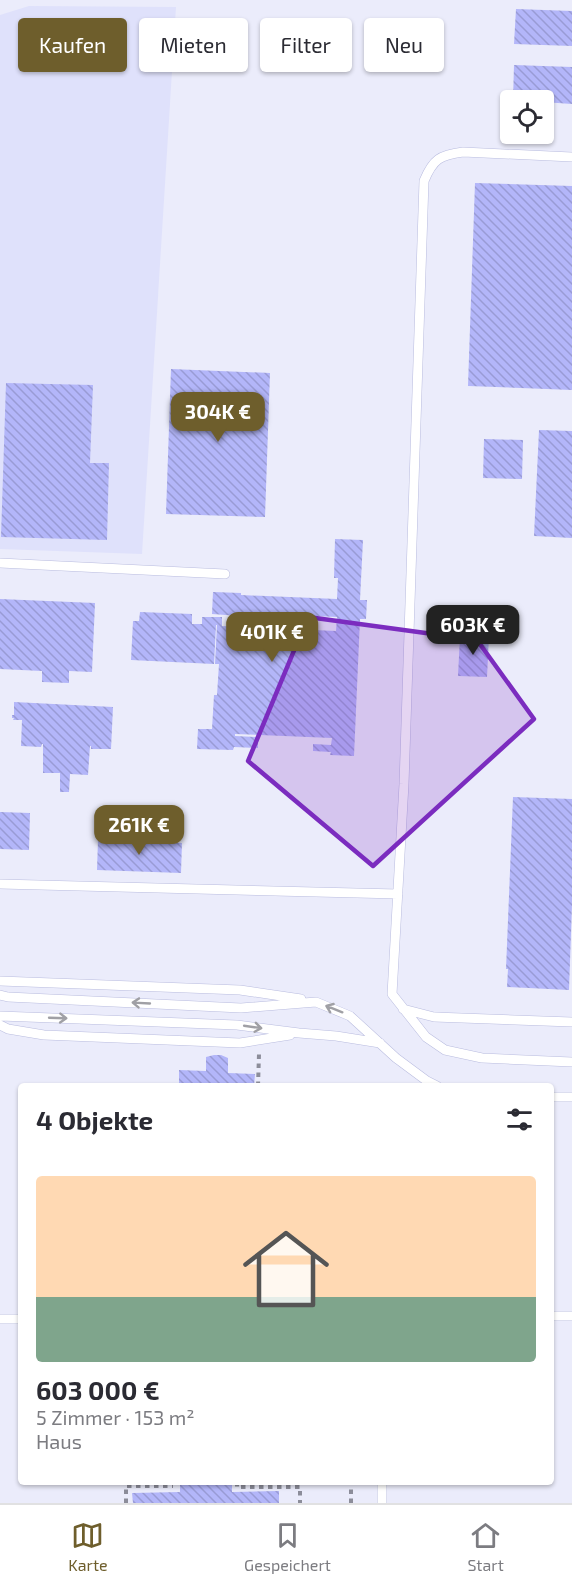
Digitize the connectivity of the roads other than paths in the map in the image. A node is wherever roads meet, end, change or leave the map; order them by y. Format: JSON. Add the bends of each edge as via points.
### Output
{"nodes":[{"id":1,"x":572,"y":158,"type":"edge"},
{"id":2,"x":0,"y":562,"type":"edge"},
{"id":3,"x":225,"y":574,"type":"dead end"},
{"id":4,"x":0,"y":884,"type":"edge"},
{"id":5,"x":398,"y":894,"type":"junction"},
{"id":6,"x":0,"y":981,"type":"edge"},
{"id":7,"x":0,"y":994,"type":"edge"},
{"id":8,"x":315,"y":1002,"type":"junction"},
{"id":9,"x":403,"y":1009,"type":"junction"},
{"id":10,"x":0,"y":1016,"type":"edge"},
{"id":11,"x":572,"y":1022,"type":"edge"},
{"id":12,"x":0,"y":1025,"type":"edge"},
{"id":13,"x":299,"y":1033,"type":"junction"},
{"id":14,"x":381,"y":1043,"type":"junction"},
{"id":15,"x":572,"y":1062,"type":"edge"},
{"id":16,"x":431,"y":1083,"type":"edge"},
{"id":17,"x":554,"y":1097,"type":"edge"},
{"id":18,"x":572,"y":1097,"type":"edge"},
{"id":19,"x":554,"y":1316,"type":"edge"},
{"id":20,"x":572,"y":1316,"type":"edge"},
{"id":21,"x":0,"y":1319,"type":"edge"},
{"id":22,"x":18,"y":1319,"type":"edge"},
{"id":23,"x":382,"y":1485,"type":"edge"},
{"id":24,"x":382,"y":1503,"type":"edge"}],
"edges":[{"from":1,"to":5,"type":"lane","via":[[463,152],[435,161],[424,181]]},
{"from":2,"to":3,"type":"lane"},
{"from":4,"to":5,"type":"lane"},
{"from":5,"to":9,"type":"lane","via":[[392,994]]},
{"from":6,"to":8,"type":"lane","via":[[240,990]]},
{"from":8,"to":7,"type":"lane","one_way":true,"via":[[241,1008]]},
{"from":14,"to":8,"type":"lane","one_way":true,"via":[[350,1016]]},
{"from":9,"to":11,"type":"lane","via":[[434,1017]]},
{"from":9,"to":15,"type":"lane","via":[[426,1038],[445,1050],[482,1058]]},
{"from":10,"to":13,"type":"lane","one_way":true,"via":[[237,1025]]},
{"from":12,"to":13,"type":"lane","via":[[44,1035],[240,1043]]},
{"from":13,"to":14,"type":"lane"},
{"from":14,"to":16,"type":"lane"},
{"from":17,"to":18,"type":"lane"},
{"from":19,"to":20,"type":"lane"},
{"from":21,"to":22,"type":"lane"},
{"from":23,"to":24,"type":"lane"}]}
